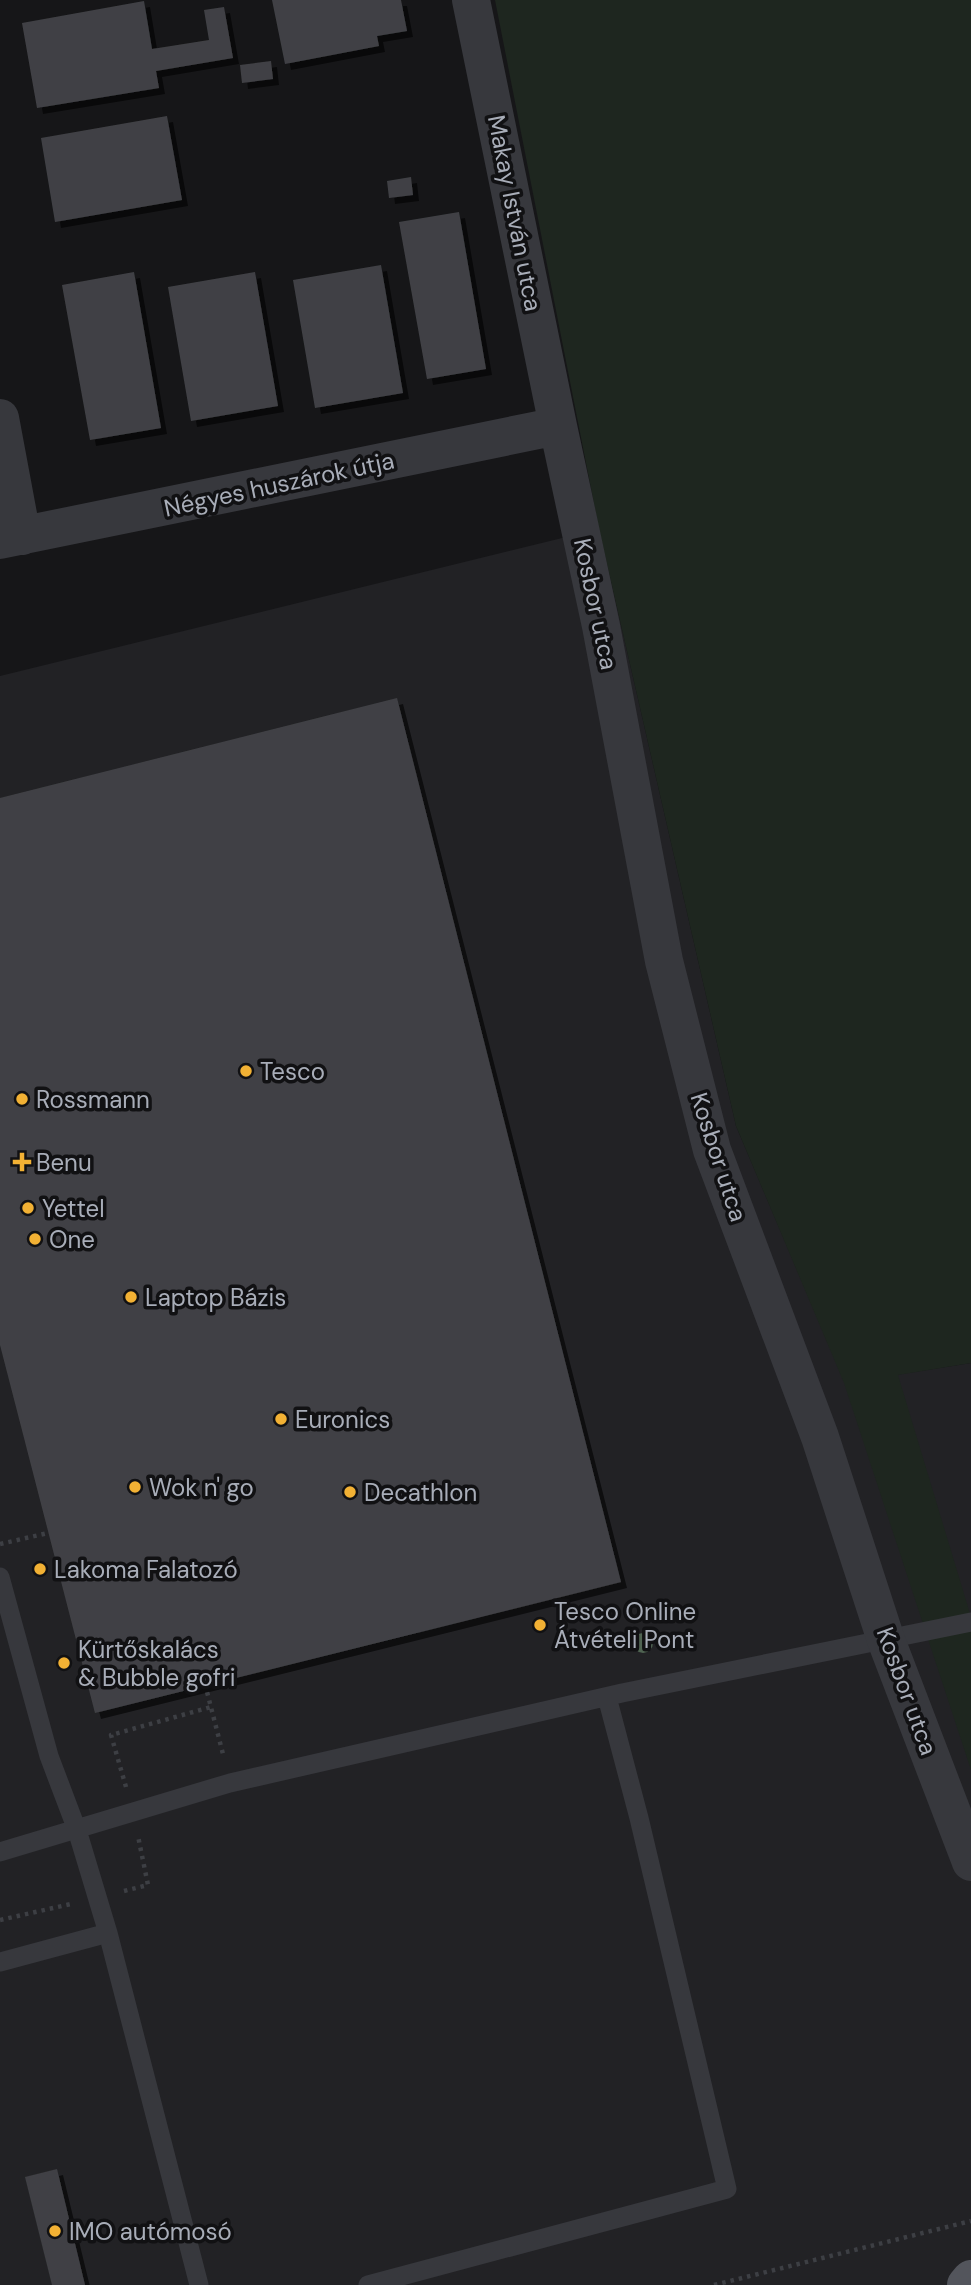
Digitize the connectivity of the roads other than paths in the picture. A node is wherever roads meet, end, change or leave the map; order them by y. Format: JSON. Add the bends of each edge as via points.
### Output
{"nodes":[{"id":1,"x":471,"y":0,"type":"edge"},
{"id":2,"x":0,"y":418,"type":"edge"},
{"id":3,"x":558,"y":426,"type":"junction"},
{"id":4,"x":11,"y":538,"type":"edge"},
{"id":5,"x":0,"y":1577,"type":"edge"},
{"id":6,"x":971,"y":1622,"type":"edge"},
{"id":7,"x":887,"y":1640,"type":"junction"},
{"id":8,"x":607,"y":1697,"type":"junction"},
{"id":9,"x":77,"y":1830,"type":"junction"},
{"id":10,"x":0,"y":1852,"type":"edge"},
{"id":11,"x":971,"y":1862,"type":"edge"},
{"id":12,"x":107,"y":1933,"type":"junction"},
{"id":13,"x":0,"y":1962,"type":"edge"},
{"id":14,"x":971,"y":2279,"type":"edge"},
{"id":15,"x":199,"y":2285,"type":"edge"},
{"id":16,"x":368,"y":2285,"type":"edge"},
{"id":17,"x":966,"y":2285,"type":"edge"}],
"edges":[{"from":1,"to":3,"type":"street","name":"Makay István utca"},
{"from":2,"to":4,"type":"street"},
{"from":3,"to":4,"type":"street","name":"Négyes huszárok útja"},
{"from":3,"to":7,"type":"street","name":"Kosbor utca","via":[[664,961],[712,1150],[820,1437]]},
{"from":5,"to":9,"type":"lane","via":[[49,1756]]},
{"from":6,"to":7,"type":"lane"},
{"from":7,"to":8,"type":"lane"},
{"from":7,"to":11,"type":"street","name":"Kosbor utca"},
{"from":8,"to":9,"type":"lane","via":[[230,1783]]},
{"from":8,"to":16,"type":"lane","via":[[727,2189]]},
{"from":9,"to":10,"type":"lane"},
{"from":9,"to":12,"type":"lane"},
{"from":12,"to":13,"type":"lane"},
{"from":12,"to":15,"type":"lane"},
{"from":14,"to":17,"type":"main road"}]}
